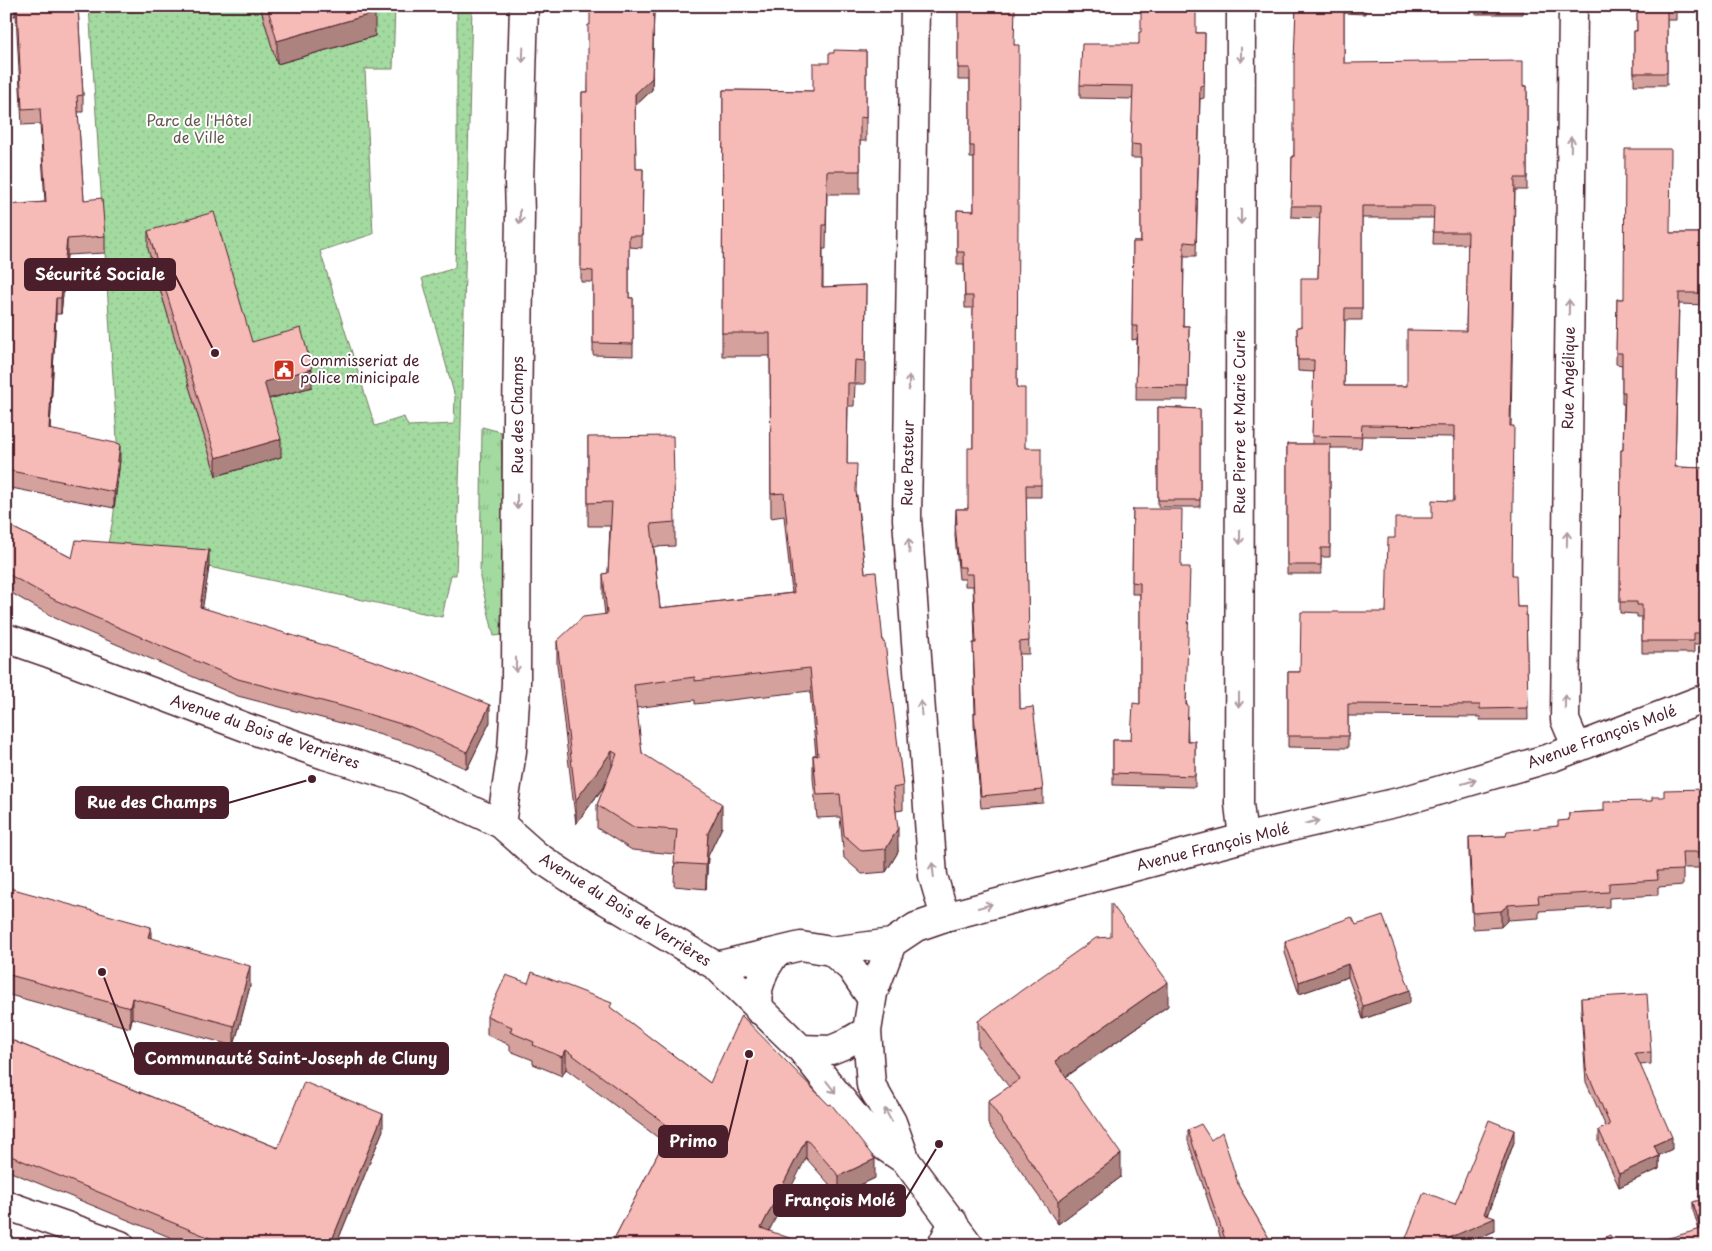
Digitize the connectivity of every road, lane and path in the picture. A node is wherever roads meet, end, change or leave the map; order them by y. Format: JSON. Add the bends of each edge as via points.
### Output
{"nodes":[{"id":1,"x":524,"y":6,"type":"edge"},
{"id":2,"x":915,"y":6,"type":"edge"},
{"id":3,"x":1242,"y":6,"type":"edge"},
{"id":4,"x":1573,"y":6,"type":"edge"},
{"id":5,"x":6,"y":638,"type":"edge"},
{"id":6,"x":1706,"y":698,"type":"edge"},
{"id":7,"x":1577,"y":748,"type":"junction"},
{"id":8,"x":501,"y":824,"type":"junction"},
{"id":9,"x":1243,"y":838,"type":"junction"},
{"id":10,"x":945,"y":917,"type":"junction"},
{"id":11,"x":892,"y":943,"type":"junction"},
{"id":12,"x":831,"y":950,"type":"junction"},
{"id":13,"x":776,"y":952,"type":"junction"},
{"id":14,"x":716,"y":966,"type":"junction"},
{"id":15,"x":872,"y":999,"type":"junction"},
{"id":16,"x":760,"y":1010,"type":"junction"},
{"id":17,"x":867,"y":1032,"type":"junction"},
{"id":18,"x":801,"y":1049,"type":"junction"},
{"id":19,"x":906,"y":1161,"type":"junction"},
{"id":20,"x":6,"y":1206,"type":"edge"},
{"id":21,"x":947,"y":1233,"type":"edge"},
{"id":22,"x":120,"y":1245,"type":"edge"},
{"id":23,"x":969,"y":1245,"type":"edge"}],
"edges":[{"from":1,"to":8,"type":"street","name":"Rue des Champs","one_way":true,"via":[[519,181],[516,683],[512,751]]},
{"from":10,"to":2,"type":"street","name":"Rue Pasteur","one_way":true,"via":[[933,876],[907,519]]},
{"from":3,"to":9,"type":"street","name":"Rue Pierre et Marie Curie","one_way":true,"via":[[1239,804]]},
{"from":7,"to":4,"type":"street","name":"Rue Angélique","one_way":true,"via":[[1565,720]]},
{"from":5,"to":8,"type":"street","name":"Avenue du Bois de Verrières","via":[[253,730],[407,780]]},
{"from":6,"to":7,"type":"street","name":"Avenue François Molé"},
{"from":9,"to":7,"type":"street","name":"Avenue François Molé","one_way":true,"via":[[1403,801]]},
{"from":8,"to":14,"type":"street","name":"Avenue du Bois de Verrières","via":[[536,856]]},
{"from":10,"to":9,"type":"street","name":"Avenue François Molé","one_way":true},
{"from":10,"to":11,"type":"street","name":"Avenue François Molé","via":[[916,927]]},
{"from":11,"to":12,"type":"street","name":"Avenue François Molé"},
{"from":11,"to":15,"type":"street","name":"Avenue du Bois de Verrières"},
{"from":12,"to":13,"type":"street","name":"Avenue François Molé","via":[[801,946]]},
{"from":12,"to":15,"type":"street","via":[[851,968]]},
{"from":13,"to":14,"type":"street","name":"Avenue François Molé"},
{"from":13,"to":16,"type":"street","via":[[758,989]]},
{"from":14,"to":16,"type":"street","name":"Avenue du Bois de Verrières"},
{"from":15,"to":17,"type":"street","name":"Avenue du Bois de Verrières"},
{"from":16,"to":18,"type":"street","name":"Avenue du Bois de Verrières"},
{"from":17,"to":18,"type":"street","via":[[830,1050]]},
{"from":19,"to":17,"type":"street","name":"Avenue du Bois de Verrières","one_way":true,"via":[[892,1122],[871,1085]]},
{"from":18,"to":19,"type":"street","name":"Avenue du Bois de Verrières","one_way":true,"via":[[872,1138]]},
{"from":19,"to":21,"type":"street","name":"Avenue du Bois de Verrières"},
{"from":20,"to":22,"type":"street"},
{"from":21,"to":23,"type":"street","name":"Avenue du Bois de Verrières"}]}
